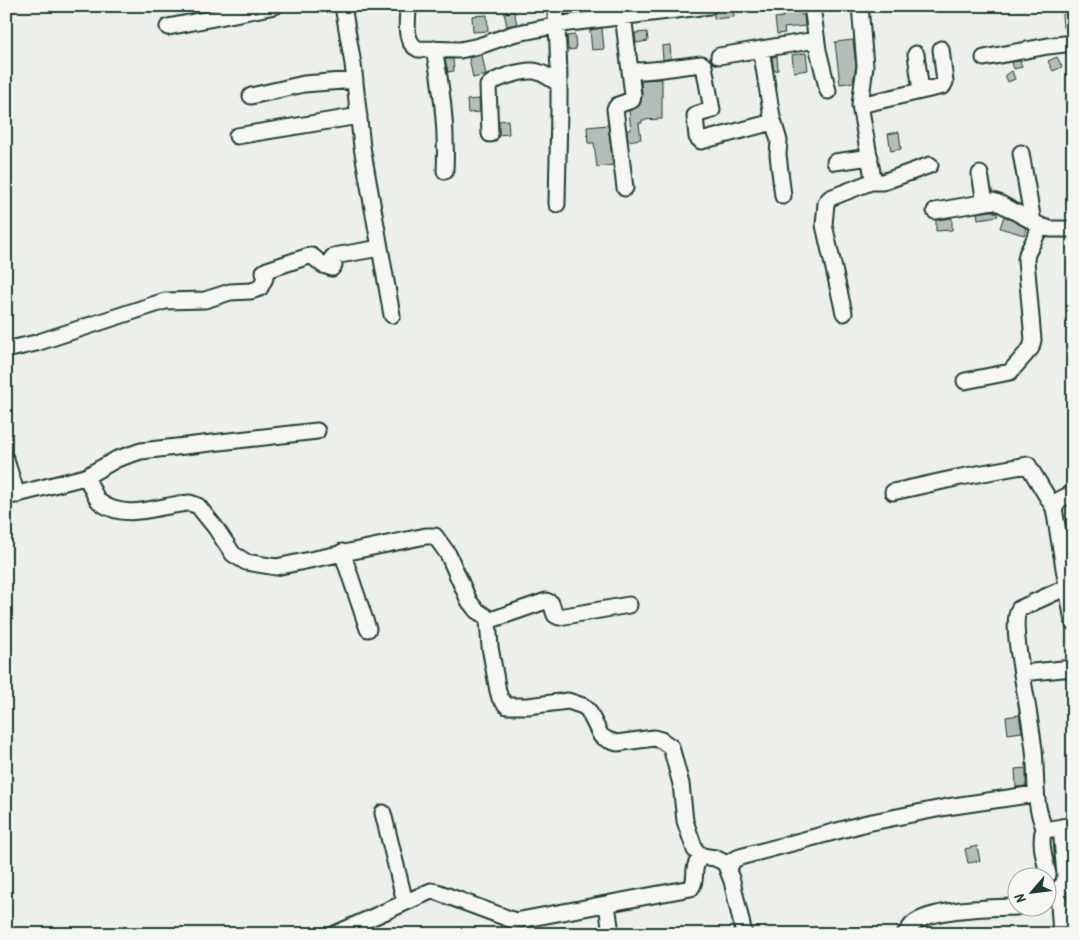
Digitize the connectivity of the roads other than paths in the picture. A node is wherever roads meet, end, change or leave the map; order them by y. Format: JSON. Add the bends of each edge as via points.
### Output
{"nodes":[{"id":1,"x":275,"y":6,"type":"edge"},
{"id":2,"x":343,"y":6,"type":"edge"},
{"id":3,"x":408,"y":6,"type":"edge"},
{"id":4,"x":555,"y":6,"type":"edge"},
{"id":5,"x":709,"y":6,"type":"edge"},
{"id":6,"x":812,"y":6,"type":"edge"},
{"id":7,"x":860,"y":6,"type":"edge"},
{"id":8,"x":674,"y":8,"type":"edge"},
{"id":9,"x":623,"y":11,"type":"edge"},
{"id":10,"x":557,"y":26,"type":"junction"},
{"id":11,"x":168,"y":27,"type":"dead end"},
{"id":12,"x":816,"y":40,"type":"junction"},
{"id":13,"x":1073,"y":43,"type":"edge"},
{"id":14,"x":434,"y":49,"type":"junction"},
{"id":15,"x":761,"y":49,"type":"junction"},
{"id":16,"x":941,"y":49,"type":"dead end"},
{"id":17,"x":916,"y":54,"type":"dead end"},
{"id":18,"x":719,"y":56,"type":"dead end"},
{"id":19,"x":984,"y":58,"type":"dead end"},
{"id":20,"x":630,"y":71,"type":"junction"},
{"id":21,"x":354,"y":80,"type":"junction"},
{"id":22,"x":558,"y":83,"type":"junction"},
{"id":23,"x":828,"y":90,"type":"dead end"},
{"id":24,"x":921,"y":91,"type":"junction"},
{"id":25,"x":251,"y":96,"type":"dead end"},
{"id":26,"x":860,"y":105,"type":"junction"},
{"id":27,"x":359,"y":116,"type":"junction"},
{"id":28,"x":773,"y":122,"type":"junction"},
{"id":29,"x":490,"y":134,"type":"dead end"},
{"id":30,"x":237,"y":136,"type":"dead end"},
{"id":31,"x":1021,"y":153,"type":"dead end"},
{"id":32,"x":870,"y":157,"type":"junction"},
{"id":33,"x":835,"y":162,"type":"dead end"},
{"id":34,"x":930,"y":165,"type":"dead end"},
{"id":35,"x":445,"y":171,"type":"dead end"},
{"id":36,"x":980,"y":174,"type":"dead end"},
{"id":37,"x":871,"y":182,"type":"junction"},
{"id":38,"x":625,"y":188,"type":"dead end"},
{"id":39,"x":783,"y":196,"type":"dead end"},
{"id":40,"x":985,"y":202,"type":"junction"},
{"id":41,"x":557,"y":204,"type":"dead end"},
{"id":42,"x":935,"y":211,"type":"dead end"},
{"id":43,"x":1037,"y":224,"type":"junction"},
{"id":44,"x":1073,"y":229,"type":"edge"},
{"id":45,"x":380,"y":248,"type":"junction"},
{"id":46,"x":844,"y":313,"type":"dead end"},
{"id":47,"x":392,"y":315,"type":"dead end"},
{"id":48,"x":6,"y":350,"type":"edge"},
{"id":49,"x":965,"y":381,"type":"dead end"},
{"id":50,"x":317,"y":431,"type":"dead end"},
{"id":51,"x":6,"y":460,"type":"edge"},
{"id":52,"x":85,"y":477,"type":"junction"},
{"id":53,"x":893,"y":492,"type":"dead end"},
{"id":54,"x":1073,"y":493,"type":"edge"},
{"id":55,"x":11,"y":496,"type":"edge"},
{"id":56,"x":1054,"y":508,"type":"junction"},
{"id":57,"x":342,"y":552,"type":"junction"},
{"id":58,"x":1069,"y":588,"type":"edge"},
{"id":59,"x":629,"y":605,"type":"dead end"},
{"id":60,"x":488,"y":621,"type":"junction"},
{"id":61,"x":1073,"y":622,"type":"edge"},
{"id":62,"x":368,"y":629,"type":"dead end"},
{"id":63,"x":1073,"y":668,"type":"edge"},
{"id":64,"x":1022,"y":674,"type":"junction"},
{"id":65,"x":1035,"y":794,"type":"junction"},
{"id":66,"x":383,"y":813,"type":"dead end"},
{"id":67,"x":1067,"y":826,"type":"edge"},
{"id":68,"x":1044,"y":828,"type":"junction"},
{"id":69,"x":702,"y":856,"type":"junction"},
{"id":70,"x":1047,"y":868,"type":"edge"},
{"id":71,"x":728,"y":870,"type":"junction"},
{"id":72,"x":405,"y":902,"type":"junction"},
{"id":73,"x":607,"y":904,"type":"junction"},
{"id":74,"x":1006,"y":907,"type":"edge"},
{"id":75,"x":365,"y":927,"type":"edge"},
{"id":76,"x":335,"y":934,"type":"edge"},
{"id":77,"x":611,"y":934,"type":"edge"},
{"id":78,"x":744,"y":934,"type":"edge"},
{"id":79,"x":905,"y":934,"type":"edge"},
{"id":80,"x":1062,"y":934,"type":"edge"}],
"edges":[{"from":1,"to":11,"type":"street"},
{"from":2,"to":21,"type":"street"},
{"from":3,"to":14,"type":"street","via":[[408,34],[412,46]]},
{"from":4,"to":10,"type":"street"},
{"from":5,"to":8,"type":"street"},
{"from":6,"to":12,"type":"street"},
{"from":7,"to":26,"type":"street","via":[[865,66]]},
{"from":8,"to":9,"type":"street"},
{"from":9,"to":10,"type":"street"},
{"from":9,"to":20,"type":"street"},
{"from":10,"to":14,"type":"street","via":[[513,34],[460,50]]},
{"from":10,"to":22,"type":"street"},
{"from":12,"to":15,"type":"street"},
{"from":12,"to":23,"type":"street"},
{"from":13,"to":19,"type":"street"},
{"from":14,"to":35,"type":"street","via":[[440,80]]},
{"from":15,"to":18,"type":"street"},
{"from":15,"to":28,"type":"street"},
{"from":16,"to":24,"type":"street","via":[[945,84]]},
{"from":17,"to":24,"type":"street"},
{"from":20,"to":28,"type":"street","via":[[650,72],[702,64],[712,110],[695,116],[697,137],[702,141]]},
{"from":20,"to":38,"type":"street","via":[[633,98],[615,109]]},
{"from":21,"to":25,"type":"street","via":[[299,85]]},
{"from":21,"to":27,"type":"street"},
{"from":22,"to":29,"type":"street","via":[[534,71],[491,83],[488,86]]},
{"from":22,"to":41,"type":"street"},
{"from":24,"to":26,"type":"street"},
{"from":26,"to":32,"type":"street"},
{"from":27,"to":30,"type":"street"},
{"from":27,"to":45,"type":"street"},
{"from":28,"to":39,"type":"street","via":[[779,141]]},
{"from":31,"to":43,"type":"street"},
{"from":32,"to":33,"type":"street"},
{"from":32,"to":37,"type":"street"},
{"from":34,"to":37,"type":"street","via":[[883,182]]},
{"from":36,"to":40,"type":"street"},
{"from":37,"to":46,"type":"street","via":[[830,198],[826,204],[824,225]]},
{"from":40,"to":42,"type":"street"},
{"from":40,"to":43,"type":"street","via":[[999,203]]},
{"from":43,"to":44,"type":"street","via":[[1050,229]]},
{"from":43,"to":49,"type":"street","via":[[1026,260],[1031,348],[1010,372]]},
{"from":45,"to":47,"type":"street"},
{"from":45,"to":48,"type":"street","via":[[334,256],[332,268],[309,256],[267,270],[260,288],[251,292],[230,292],[206,300],[165,301],[36,344]]},
{"from":50,"to":52,"type":"street","via":[[141,451],[117,459]]},
{"from":51,"to":55,"type":"street"},
{"from":52,"to":55,"type":"street"},
{"from":52,"to":57,"type":"street","via":[[100,502],[114,510],[126,513],[182,503],[198,506],[233,554],[246,562],[276,566]]},
{"from":53,"to":56,"type":"street","via":[[1028,465]]},
{"from":54,"to":56,"type":"street","via":[[1059,500]]},
{"from":56,"to":58,"type":"street"},
{"from":57,"to":60,"type":"street","via":[[434,536],[448,554],[469,601]]},
{"from":57,"to":62,"type":"street"},
{"from":58,"to":61,"type":"street"},
{"from":58,"to":64,"type":"street","via":[[1024,606],[1016,613]]},
{"from":59,"to":60,"type":"street","via":[[559,617],[551,603],[546,601]]},
{"from":60,"to":69,"type":"street","via":[[498,691],[507,706],[568,702],[588,710],[601,736],[608,740],[617,743],[654,738],[671,747],[681,784],[685,821],[695,850]]},
{"from":63,"to":64,"type":"street"},
{"from":64,"to":65,"type":"street","via":[[1034,752]]},
{"from":65,"to":68,"type":"street"},
{"from":65,"to":71,"type":"street","via":[[867,823],[740,857],[733,860]]},
{"from":66,"to":72,"type":"street"},
{"from":67,"to":68,"type":"street"},
{"from":67,"to":80,"type":"street","via":[[1065,876],[1058,890]]},
{"from":68,"to":70,"type":"street","via":[[1041,835]]},
{"from":69,"to":71,"type":"street","via":[[725,863]]},
{"from":69,"to":73,"type":"street","via":[[695,864],[691,888]]},
{"from":71,"to":78,"type":"street"},
{"from":72,"to":73,"type":"street","via":[[426,892],[437,892],[515,921]]},
{"from":72,"to":75,"type":"street"},
{"from":73,"to":77,"type":"street"},
{"from":74,"to":79,"type":"street","via":[[934,915],[913,924]]},
{"from":75,"to":76,"type":"street"}]}
